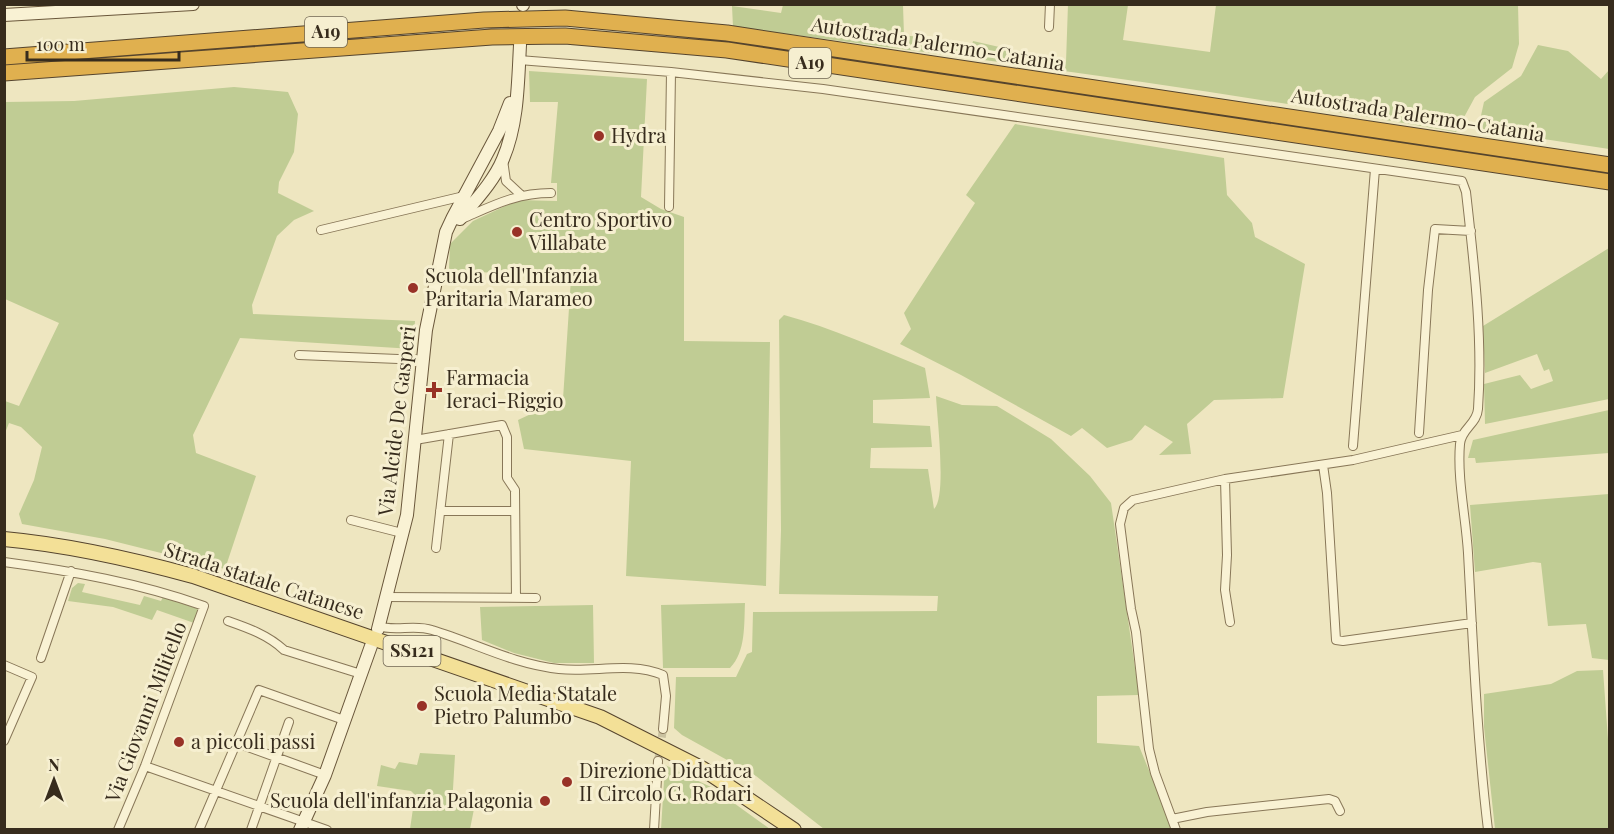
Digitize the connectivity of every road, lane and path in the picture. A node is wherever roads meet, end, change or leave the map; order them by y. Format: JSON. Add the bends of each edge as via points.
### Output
{"nodes":[{"id":1,"x":193,"y":4,"type":"edge"},
{"id":2,"x":1050,"y":4,"type":"edge"},
{"id":3,"x":77,"y":8,"type":"edge"},
{"id":4,"x":4,"y":15,"type":"edge"},
{"id":5,"x":1049,"y":27,"type":"dead end"},
{"id":6,"x":520,"y":45,"type":"dead end"},
{"id":7,"x":4,"y":57,"type":"edge"},
{"id":8,"x":519,"y":60,"type":"junction"},
{"id":9,"x":671,"y":72,"type":"junction"},
{"id":10,"x":4,"y":73,"type":"edge"},
{"id":11,"x":518,"y":75,"type":"junction"},
{"id":12,"x":488,"y":152,"type":"junction"},
{"id":13,"x":503,"y":160,"type":"junction"},
{"id":14,"x":1610,"y":165,"type":"edge"},
{"id":15,"x":1376,"y":169,"type":"junction"},
{"id":16,"x":473,"y":179,"type":"junction"},
{"id":17,"x":1610,"y":182,"type":"edge"},
{"id":18,"x":486,"y":187,"type":"junction"},
{"id":19,"x":551,"y":193,"type":"dead end"},
{"id":20,"x":521,"y":195,"type":"junction"},
{"id":21,"x":464,"y":196,"type":"junction"},
{"id":22,"x":669,"y":207,"type":"dead end"},
{"id":23,"x":457,"y":218,"type":"junction"},
{"id":24,"x":321,"y":230,"type":"dead end"},
{"id":25,"x":1471,"y":231,"type":"junction"},
{"id":26,"x":299,"y":355,"type":"dead end"},
{"id":27,"x":423,"y":360,"type":"junction"},
{"id":28,"x":1419,"y":433,"type":"dead end"},
{"id":29,"x":449,"y":434,"type":"junction"},
{"id":30,"x":1462,"y":435,"type":"junction"},
{"id":31,"x":415,"y":440,"type":"junction"},
{"id":32,"x":1353,"y":446,"type":"dead end"},
{"id":33,"x":1323,"y":465,"type":"junction"},
{"id":34,"x":1225,"y":479,"type":"junction"},
{"id":35,"x":515,"y":511,"type":"junction"},
{"id":36,"x":440,"y":512,"type":"junction"},
{"id":37,"x":351,"y":520,"type":"dead end"},
{"id":38,"x":402,"y":533,"type":"junction"},
{"id":39,"x":4,"y":539,"type":"edge"},
{"id":40,"x":436,"y":548,"type":"dead end"},
{"id":41,"x":4,"y":562,"type":"edge"},
{"id":42,"x":71,"y":571,"type":"junction"},
{"id":43,"x":386,"y":597,"type":"junction"},
{"id":44,"x":516,"y":598,"type":"junction"},
{"id":45,"x":536,"y":598,"type":"dead end"},
{"id":46,"x":228,"y":621,"type":"dead end"},
{"id":47,"x":1230,"y":622,"type":"dead end"},
{"id":48,"x":1472,"y":623,"type":"junction"},
{"id":49,"x":378,"y":627,"type":"joint"},
{"id":50,"x":371,"y":646,"type":"dead end"},
{"id":51,"x":41,"y":658,"type":"dead end"},
{"id":52,"x":4,"y":665,"type":"edge"},
{"id":53,"x":361,"y":674,"type":"junction"},
{"id":54,"x":344,"y":720,"type":"junction"},
{"id":55,"x":288,"y":722,"type":"dead end"},
{"id":56,"x":663,"y":729,"type":"tunnel mouth"},
{"id":57,"x":4,"y":741,"type":"edge"},
{"id":58,"x":237,"y":743,"type":"junction"},
{"id":59,"x":276,"y":757,"type":"junction"},
{"id":60,"x":658,"y":761,"type":"tunnel mouth"},
{"id":61,"x":145,"y":766,"type":"junction"},
{"id":62,"x":325,"y":775,"type":"junction"},
{"id":63,"x":217,"y":791,"type":"junction"},
{"id":64,"x":258,"y":806,"type":"junction"},
{"id":65,"x":1340,"y":811,"type":"dead end"},
{"id":66,"x":1172,"y":819,"type":"junction"},
{"id":67,"x":302,"y":826,"type":"edge"},
{"id":68,"x":118,"y":830,"type":"edge"},
{"id":69,"x":200,"y":830,"type":"edge"},
{"id":70,"x":251,"y":830,"type":"edge"},
{"id":71,"x":327,"y":830,"type":"edge"},
{"id":72,"x":654,"y":830,"type":"edge"},
{"id":73,"x":794,"y":830,"type":"edge"},
{"id":74,"x":1176,"y":830,"type":"edge"},
{"id":75,"x":1488,"y":830,"type":"edge"}],
"edges":[{"from":1,"to":3,"type":"street"},
{"from":2,"to":5,"type":"street"},
{"from":3,"to":4,"type":"street"},
{"from":6,"to":8,"type":"street","name":"Via Alcide De Gasperi"},
{"from":7,"to":14,"type":"highway","name":"Autostrada Palermo-Catania","number":"A19","via":[[484,20],[565,18],[727,33]]},
{"from":8,"to":9,"type":"street"},
{"from":8,"to":11,"type":"street","name":"Via Alcide De Gasperi"},
{"from":9,"to":15,"type":"street","via":[[816,88]]},
{"from":9,"to":22,"type":"street"},
{"from":10,"to":17,"type":"highway","name":"Autostrada Palermo-Catania","number":"A19","via":[[492,37],[565,36],[727,50]]},
{"from":11,"to":12,"type":"street","name":"Via Alcide De Gasperi","via":[[506,115]]},
{"from":11,"to":13,"type":"street","name":"Via Alcide De Gasperi","via":[[512,133]]},
{"from":12,"to":13,"type":"street"},
{"from":12,"to":16,"type":"street","name":"Via Alcide De Gasperi"},
{"from":13,"to":18,"type":"street","name":"Via Alcide De Gasperi"},
{"from":13,"to":20,"type":"street","via":[[506,181]]},
{"from":15,"to":25,"type":"street","via":[[1462,181]]},
{"from":15,"to":32,"type":"street"},
{"from":16,"to":18,"type":"street"},
{"from":16,"to":21,"type":"street","name":"Via Alcide De Gasperi"},
{"from":18,"to":23,"type":"street","name":"Via Alcide De Gasperi"},
{"from":19,"to":20,"type":"street"},
{"from":20,"to":23,"type":"street"},
{"from":21,"to":23,"type":"street","name":"Via Alcide De Gasperi"},
{"from":21,"to":24,"type":"street"},
{"from":23,"to":27,"type":"street","name":"Via Alcide De Gasperi","via":[[444,243]]},
{"from":25,"to":28,"type":"street","via":[[1435,230]]},
{"from":25,"to":30,"type":"street","via":[[1478,291],[1478,413]]},
{"from":26,"to":27,"type":"street"},
{"from":27,"to":31,"type":"street","name":"Via Alcide De Gasperi"},
{"from":29,"to":31,"type":"street"},
{"from":29,"to":35,"type":"street","via":[[501,425],[507,437],[507,478],[515,490]]},
{"from":29,"to":36,"type":"street"},
{"from":30,"to":33,"type":"street"},
{"from":30,"to":48,"type":"street","via":[[1460,468]]},
{"from":31,"to":38,"type":"street","name":"Via Alcide De Gasperi"},
{"from":33,"to":34,"type":"street"},
{"from":33,"to":48,"type":"street","via":[[1336,640]]},
{"from":34,"to":47,"type":"street","via":[[1225,590]]},
{"from":34,"to":66,"type":"street","via":[[1133,500],[1124,508],[1120,524],[1149,749]]},
{"from":35,"to":36,"type":"street"},
{"from":35,"to":44,"type":"street"},
{"from":36,"to":40,"type":"street"},
{"from":37,"to":38,"type":"street"},
{"from":38,"to":43,"type":"street","name":"Via Alcide De Gasperi"},
{"from":39,"to":73,"type":"main road","name":"Strada statale Catanese","number":"SS121","via":[[99,553],[193,576],[600,717],[703,769]]},
{"from":41,"to":42,"type":"street"},
{"from":42,"to":51,"type":"street"},
{"from":42,"to":61,"type":"street","name":"Via Giovanni Militello","via":[[167,593],[204,606]]},
{"from":43,"to":44,"type":"street"},
{"from":43,"to":49,"type":"street","name":"Via Alcide De Gasperi"},
{"from":44,"to":45,"type":"street"},
{"from":46,"to":53,"type":"street","via":[[259,633],[284,650]]},
{"from":48,"to":75,"type":"street"},
{"from":49,"to":56,"type":"street","via":[[431,629],[541,667],[649,669],[663,675]]},
{"from":50,"to":53,"type":"street"},
{"from":52,"to":57,"type":"street","via":[[32,677]]},
{"from":53,"to":54,"type":"street"},
{"from":54,"to":58,"type":"street","via":[[259,690]]},
{"from":54,"to":62,"type":"street"},
{"from":55,"to":59,"type":"street"},
{"from":58,"to":59,"type":"street"},
{"from":58,"to":63,"type":"street"},
{"from":59,"to":62,"type":"street"},
{"from":59,"to":64,"type":"street"},
{"from":60,"to":72,"type":"street"},
{"from":61,"to":63,"type":"street"},
{"from":61,"to":68,"type":"street","name":"Via Giovanni Militello"},
{"from":62,"to":67,"type":"street"},
{"from":63,"to":64,"type":"street"},
{"from":63,"to":69,"type":"street"},
{"from":64,"to":67,"type":"street"},
{"from":64,"to":70,"type":"street"},
{"from":65,"to":66,"type":"street","via":[[1335,801],[1329,799]]},
{"from":66,"to":74,"type":"street"},
{"from":67,"to":71,"type":"street"}]}
